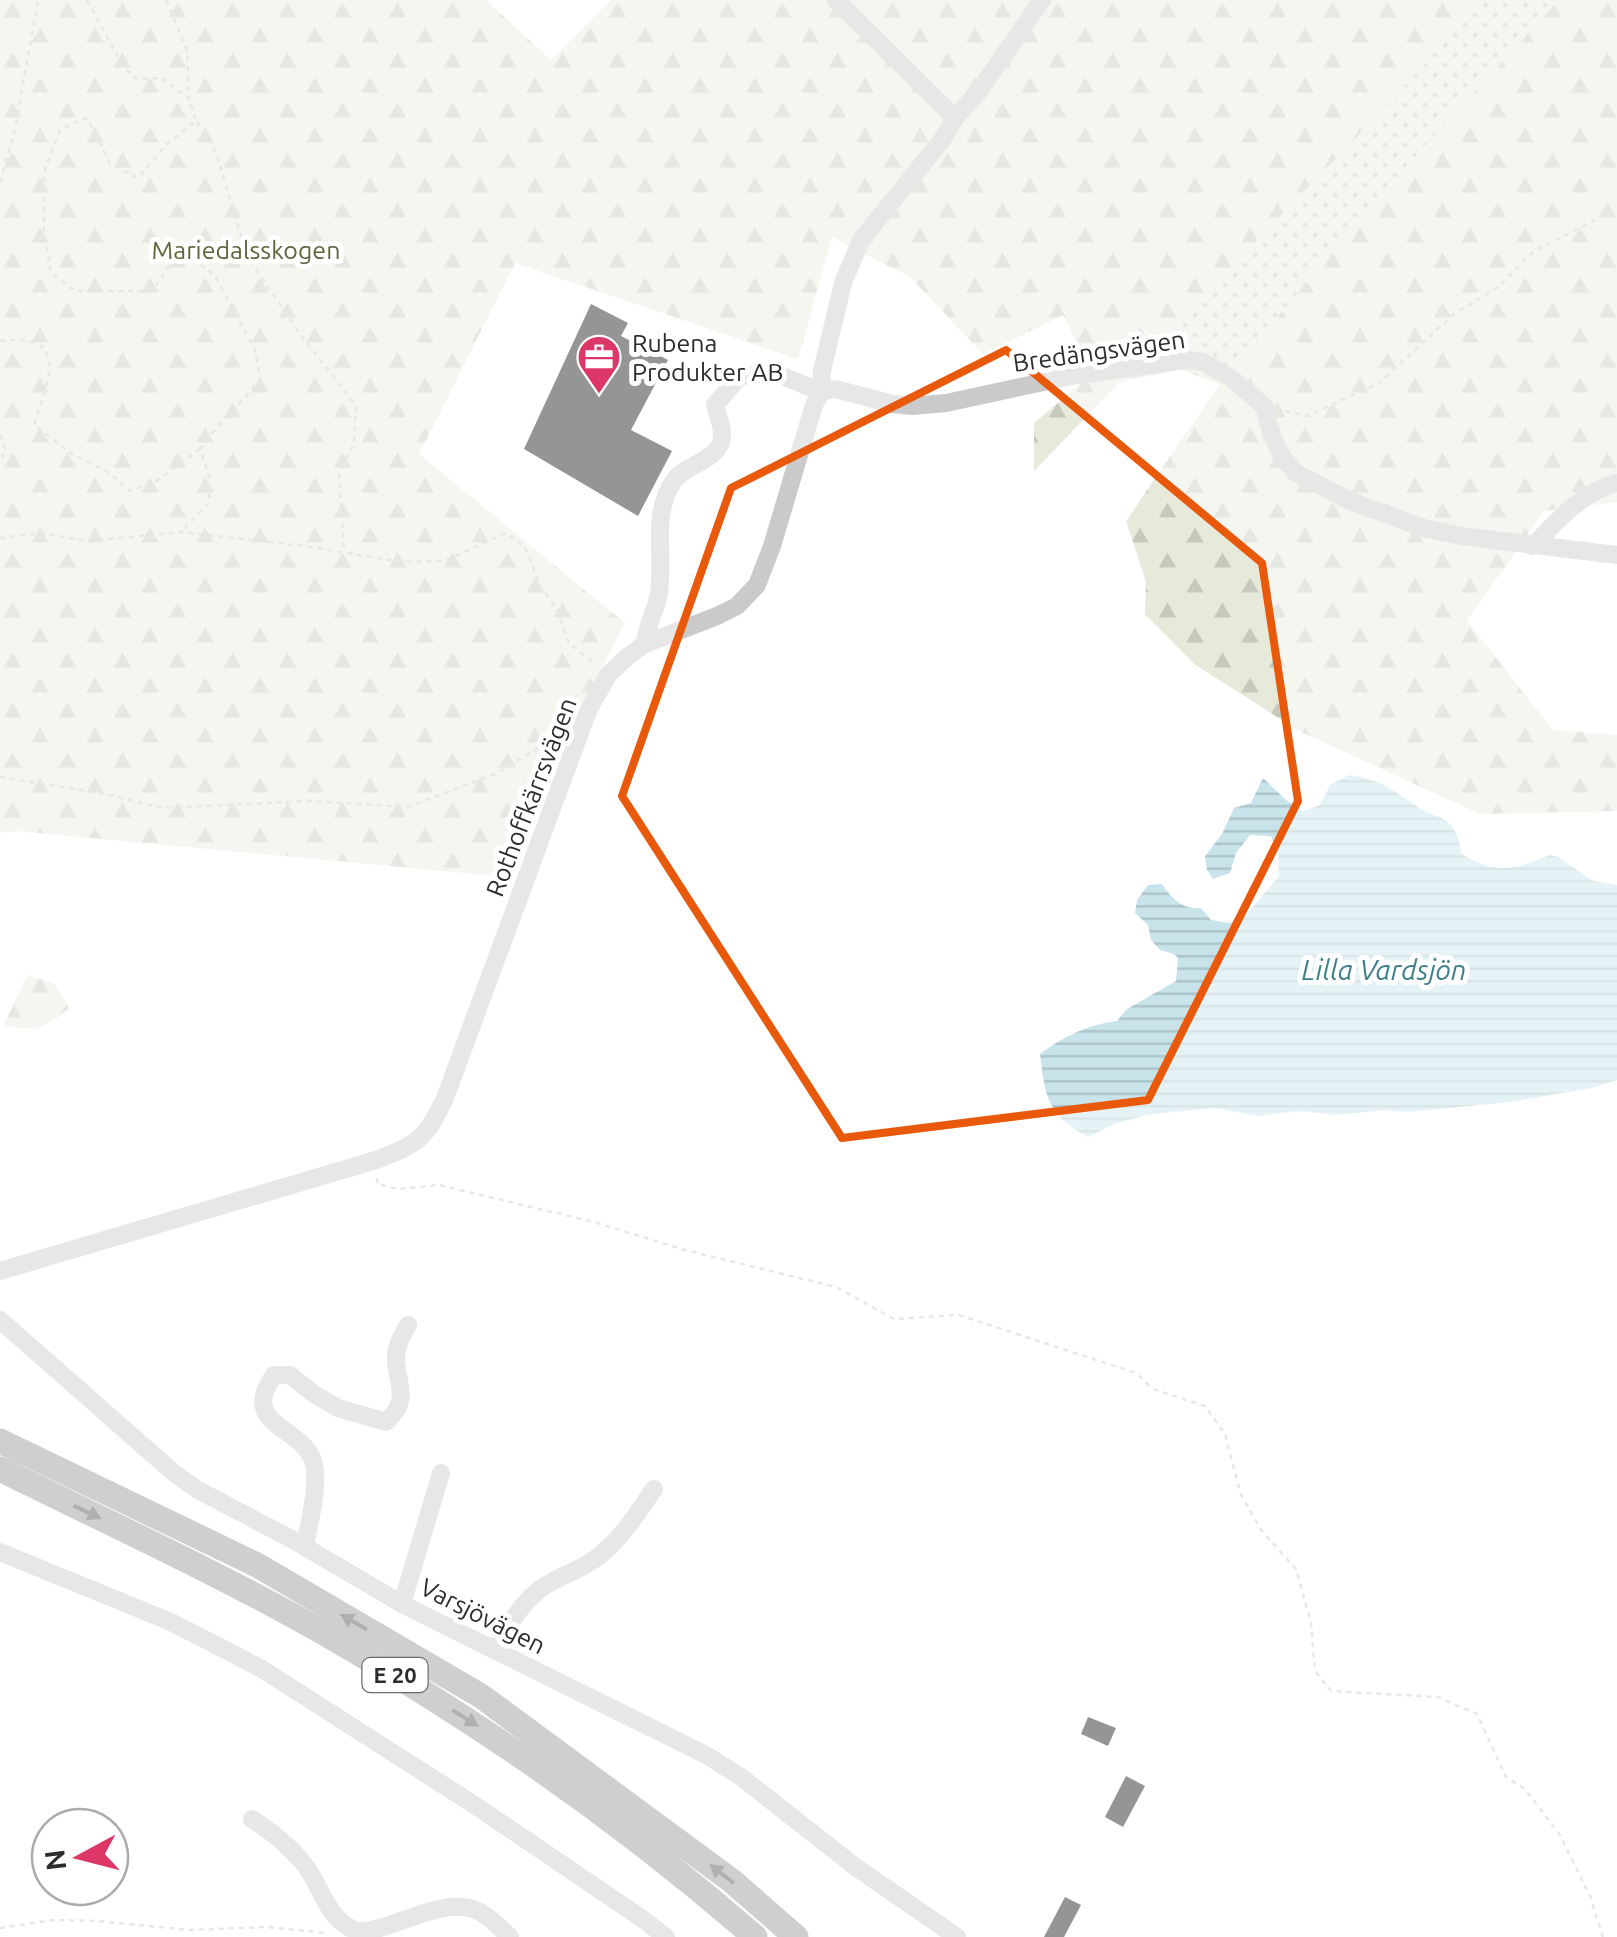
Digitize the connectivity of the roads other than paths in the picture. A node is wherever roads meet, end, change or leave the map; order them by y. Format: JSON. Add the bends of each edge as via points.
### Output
{"nodes":[{"id":1,"x":836,"y":0,"type":"edge"},
{"id":2,"x":1042,"y":0,"type":"edge"},
{"id":3,"x":954,"y":118,"type":"junction"},
{"id":4,"x":820,"y":392,"type":"junction"},
{"id":5,"x":1617,"y":484,"type":"edge"},
{"id":6,"x":1533,"y":546,"type":"junction"},
{"id":7,"x":1617,"y":555,"type":"edge"},
{"id":8,"x":645,"y":644,"type":"junction"},
{"id":9,"x":0,"y":1271,"type":"edge"},
{"id":10,"x":0,"y":1320,"type":"edge"},
{"id":11,"x":408,"y":1324,"type":"dead end"},
{"id":12,"x":0,"y":1441,"type":"edge"},
{"id":13,"x":0,"y":1468,"type":"edge"},
{"id":14,"x":441,"y":1473,"type":"dead end"},
{"id":15,"x":654,"y":1489,"type":"dead end"},
{"id":16,"x":305,"y":1546,"type":"junction"},
{"id":17,"x":0,"y":1552,"type":"edge"},
{"id":18,"x":402,"y":1604,"type":"junction"},
{"id":19,"x":495,"y":1650,"type":"junction"},
{"id":20,"x":252,"y":1818,"type":"dead end"},
{"id":21,"x":510,"y":1937,"type":"edge"},
{"id":22,"x":666,"y":1937,"type":"edge"},
{"id":23,"x":754,"y":1937,"type":"edge"},
{"id":24,"x":796,"y":1937,"type":"edge"},
{"id":25,"x":957,"y":1937,"type":"edge"}],
"edges":[{"from":1,"to":3,"type":"street"},
{"from":2,"to":3,"type":"street","name":"Rothoffkärrsvägen"},
{"from":3,"to":4,"type":"street","name":"Rothoffkärrsvägen","via":[[861,240],[843,284]]},
{"from":4,"to":6,"type":"street","name":"Bredängsvägen","via":[[894,404],[946,403],[1071,376],[1203,362],[1264,406],[1272,436],[1296,473],[1350,502],[1424,528]]},
{"from":4,"to":8,"type":"street","name":"Rothoffkärrsvägen","via":[[757,585],[737,606]]},
{"from":4,"to":8,"type":"street","name":"Bredängsvägen","via":[[775,373],[740,376],[715,405],[723,437],[715,453],[682,472],[664,502],[658,599]]},
{"from":5,"to":6,"type":"street","via":[[1587,496]]},
{"from":6,"to":7,"type":"street"},
{"from":8,"to":9,"type":"street","name":"Rothoffkärrsvägen","via":[[608,675],[588,710],[425,1134],[376,1160]]},
{"from":10,"to":16,"type":"street","name":"Varsjövägen","via":[[174,1473]]},
{"from":11,"to":16,"type":"street","via":[[398,1340],[398,1412],[386,1422],[338,1408],[290,1375],[274,1375],[265,1388],[262,1404],[273,1423],[312,1454],[316,1472]]},
{"from":24,"to":12,"type":"highway","number":"E 20","one_way":true,"via":[[732,1881],[480,1696],[257,1565]]},
{"from":13,"to":23,"type":"highway","number":"E 20","one_way":true,"via":[[219,1576],[483,1729]]},
{"from":14,"to":18,"type":"street"},
{"from":15,"to":19,"type":"street","via":[[604,1553],[528,1600]]},
{"from":16,"to":18,"type":"street","name":"Varsjövägen"},
{"from":17,"to":22,"type":"street","via":[[170,1622],[262,1670]]},
{"from":18,"to":19,"type":"street","name":"Varsjövägen"},
{"from":19,"to":25,"type":"street","name":"Varsjövägen","via":[[708,1756]]},
{"from":20,"to":21,"type":"street","via":[[287,1844],[334,1918],[352,1930],[365,1934],[461,1908],[480,1912]]}]}
